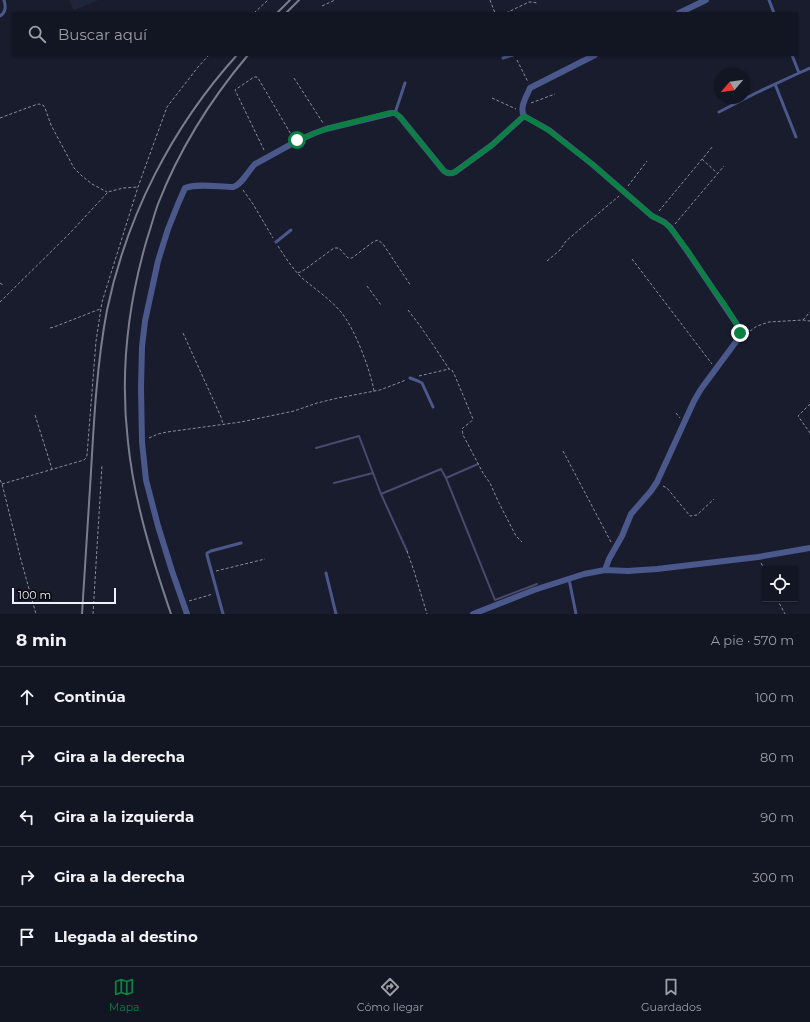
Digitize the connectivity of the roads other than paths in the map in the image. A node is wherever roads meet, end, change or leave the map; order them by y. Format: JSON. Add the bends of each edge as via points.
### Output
{"nodes":[{"id":1,"x":4,"y":0,"type":"edge"},
{"id":2,"x":706,"y":0,"type":"edge"},
{"id":3,"x":769,"y":0,"type":"edge"},
{"id":4,"x":681,"y":12,"type":"edge"},
{"id":5,"x":774,"y":12,"type":"edge"},
{"id":6,"x":0,"y":16,"type":"edge"},
{"id":7,"x":510,"y":56,"type":"edge"},
{"id":8,"x":593,"y":56,"type":"edge"},
{"id":9,"x":792,"y":56,"type":"edge"},
{"id":10,"x":503,"y":58,"type":"dead end"},
{"id":11,"x":810,"y":68,"type":"edge"},
{"id":12,"x":799,"y":73,"type":"junction"},
{"id":13,"x":405,"y":83,"type":"dead end"},
{"id":14,"x":775,"y":84,"type":"junction"},
{"id":15,"x":523,"y":111,"type":"junction"},
{"id":16,"x":719,"y":112,"type":"dead end"},
{"id":17,"x":395,"y":113,"type":"junction"},
{"id":18,"x":796,"y":137,"type":"dead end"},
{"id":19,"x":291,"y":230,"type":"dead end"},
{"id":20,"x":276,"y":242,"type":"road end"},
{"id":21,"x":410,"y":378,"type":"road end"},
{"id":22,"x":433,"y":407,"type":"dead end"},
{"id":23,"x":242,"y":543,"type":"dead end"},
{"id":24,"x":810,"y":548,"type":"edge"},
{"id":25,"x":605,"y":570,"type":"junction"},
{"id":26,"x":326,"y":573,"type":"dead end"},
{"id":27,"x":569,"y":580,"type":"junction"},
{"id":28,"x":187,"y":614,"type":"edge"},
{"id":29,"x":223,"y":614,"type":"edge"},
{"id":30,"x":336,"y":614,"type":"edge"},
{"id":31,"x":473,"y":614,"type":"edge"},
{"id":32,"x":576,"y":614,"type":"edge"}],
"edges":[{"from":1,"to":6,"type":"lane","via":[[4,13]]},
{"from":2,"to":4,"type":"street"},
{"from":3,"to":5,"type":"lane"},
{"from":7,"to":10,"type":"lane"},
{"from":8,"to":15,"type":"street","via":[[530,88]]},
{"from":9,"to":12,"type":"lane"},
{"from":11,"to":12,"type":"lane"},
{"from":12,"to":14,"type":"lane"},
{"from":13,"to":17,"type":"lane"},
{"from":14,"to":16,"type":"lane"},
{"from":14,"to":18,"type":"lane"},
{"from":15,"to":17,"type":"street","via":[[492,145],[451,174],[444,171]]},
{"from":15,"to":25,"type":"street","via":[[671,229],[738,326],[740,333],[694,401],[657,482],[631,514]]},
{"from":17,"to":28,"type":"street","via":[[326,129],[297,140],[255,164],[239,185],[189,186],[185,188],[178,204],[155,274],[145,321],[141,387],[142,442],[146,480],[158,526]]},
{"from":19,"to":20,"type":"lane"},
{"from":21,"to":22,"type":"lane","via":[[422,383]]},
{"from":23,"to":29,"type":"lane","via":[[207,553]]},
{"from":24,"to":25,"type":"street","via":[[657,569],[628,572]]},
{"from":25,"to":27,"type":"street"},
{"from":26,"to":30,"type":"lane"},
{"from":27,"to":31,"type":"street","via":[[534,590]]},
{"from":27,"to":32,"type":"lane"}]}
